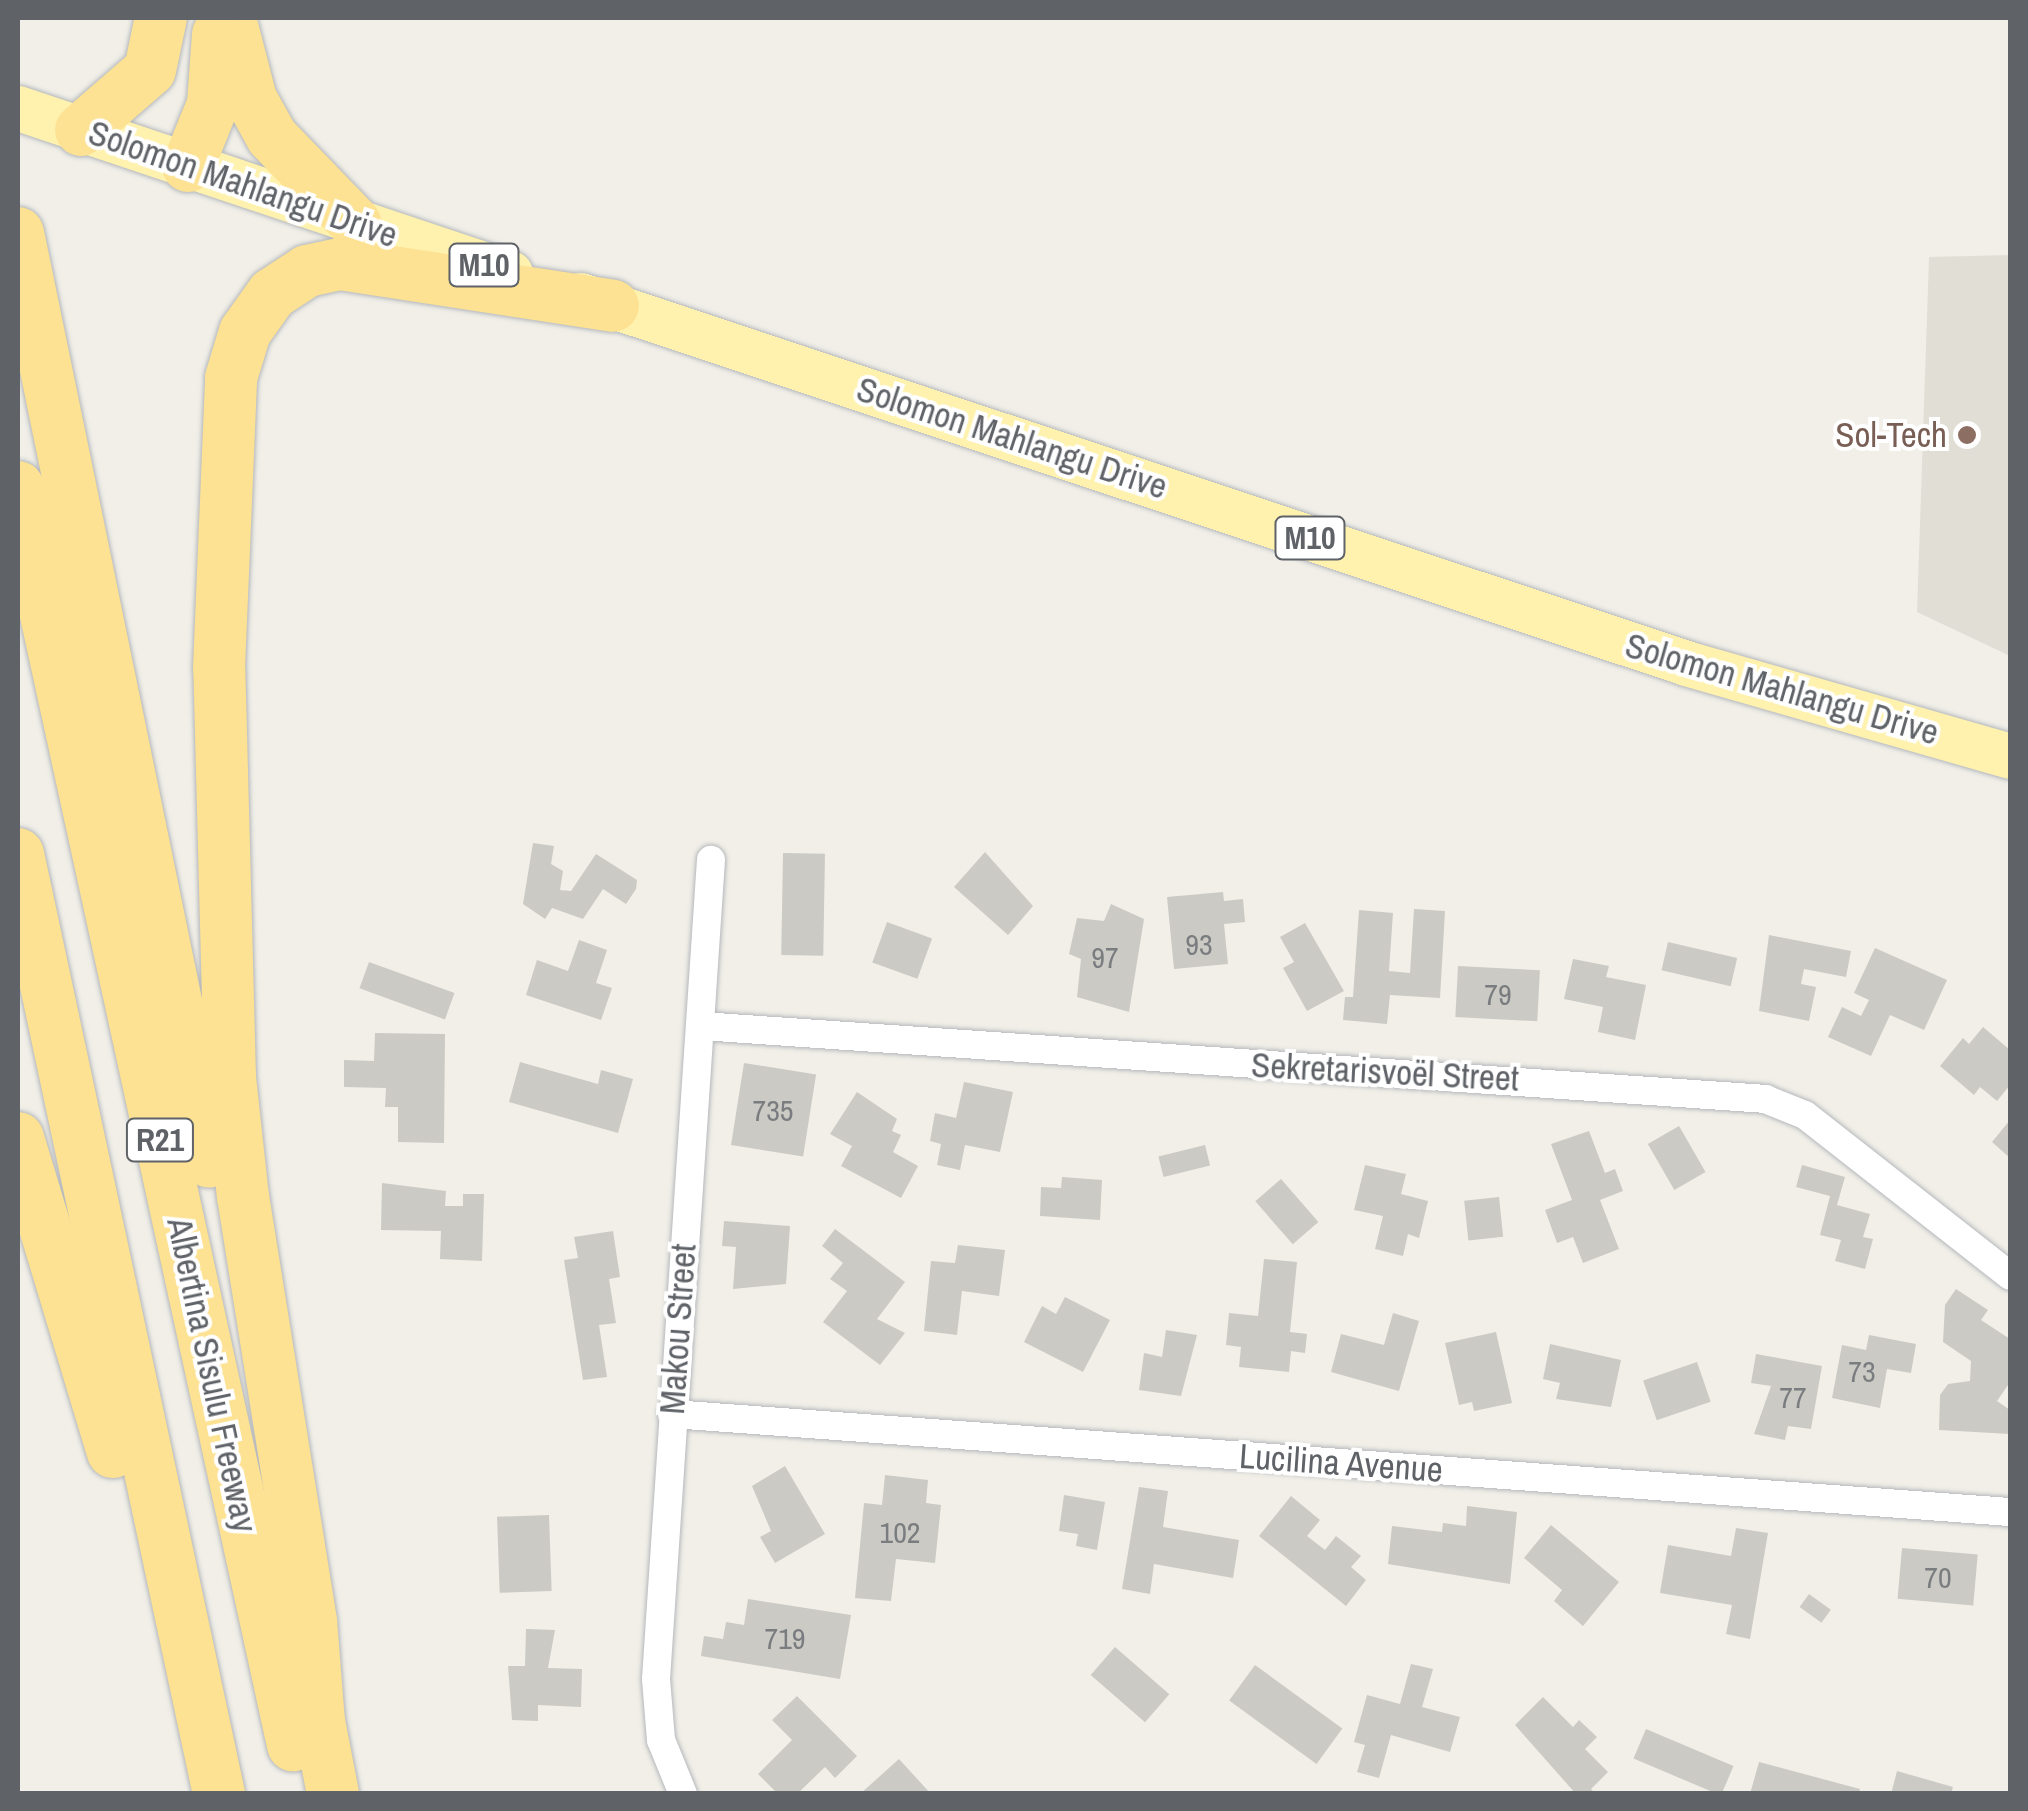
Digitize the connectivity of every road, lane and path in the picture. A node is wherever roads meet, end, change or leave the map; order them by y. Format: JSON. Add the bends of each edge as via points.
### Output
{"nodes":[{"id":1,"x":161,"y":18,"type":"edge"},
{"id":2,"x":217,"y":18,"type":"edge"},
{"id":3,"x":230,"y":18,"type":"edge"},
{"id":4,"x":18,"y":108,"type":"edge"},
{"id":5,"x":81,"y":130,"type":"junction"},
{"id":6,"x":188,"y":166,"type":"junction"},
{"id":7,"x":355,"y":223,"type":"junction"},
{"id":8,"x":18,"y":233,"type":"edge"},
{"id":9,"x":613,"y":306,"type":"junction"},
{"id":10,"x":18,"y":487,"type":"edge"},
{"id":11,"x":2010,"y":756,"type":"edge"},
{"id":12,"x":18,"y":854,"type":"edge"},
{"id":13,"x":711,"y":860,"type":"dead end"},
{"id":14,"x":701,"y":1026,"type":"junction"},
{"id":15,"x":18,"y":1138,"type":"edge"},
{"id":16,"x":2010,"y":1276,"type":"edge"},
{"id":17,"x":672,"y":1414,"type":"junction"},
{"id":18,"x":2010,"y":1512,"type":"edge"},
{"id":19,"x":319,"y":1722,"type":"junction"},
{"id":20,"x":217,"y":1785,"type":"edge"},
{"id":21,"x":304,"y":1794,"type":"edge"},
{"id":22,"x":333,"y":1794,"type":"edge"},
{"id":23,"x":683,"y":1794,"type":"edge"}],
"edges":[{"from":1,"to":5,"type":"highway","via":[[150,70]]},
{"from":2,"to":6,"type":"highway","via":[[217,84]]},
{"from":3,"to":7,"type":"highway","via":[[251,99],[272,137]]},
{"from":4,"to":5,"type":"main road","name":"Solomon Mahlangu Drive","number":"M10"},
{"from":5,"to":6,"type":"main road","name":"Solomon Mahlangu Drive","number":"M10"},
{"from":6,"to":7,"type":"main road","name":"Solomon Mahlangu Drive","number":"M10"},
{"from":7,"to":9,"type":"main road","name":"Solomon Mahlangu Drive","number":"M10"},
{"from":8,"to":19,"type":"highway"},
{"from":9,"to":11,"type":"main road","name":"Solomon Mahlangu Drive","number":"M10","via":[[1668,657]]},
{"from":9,"to":19,"type":"highway","via":[[399,269],[324,268],[289,280],[256,313],[232,378],[219,668],[230,1077],[242,1197],[312,1621]]},
{"from":10,"to":21,"type":"highway","name":"Albertina Sisulu Freeway","number":"R21"},
{"from":12,"to":20,"type":"highway","number":"R21"},
{"from":13,"to":14,"type":"street","name":"Makou Street"},
{"from":14,"to":16,"type":"street","name":"Sekretarisvoël Street","via":[[1765,1099],[1805,1115]]},
{"from":14,"to":17,"type":"street","name":"Makou Street"},
{"from":15,"to":20,"type":"highway","via":[[193,1729]]},
{"from":17,"to":18,"type":"street","name":"Lucilina Avenue"},
{"from":17,"to":23,"type":"street","name":"Makou Street","via":[[656,1697],[661,1740]]},
{"from":19,"to":22,"type":"highway"}]}
